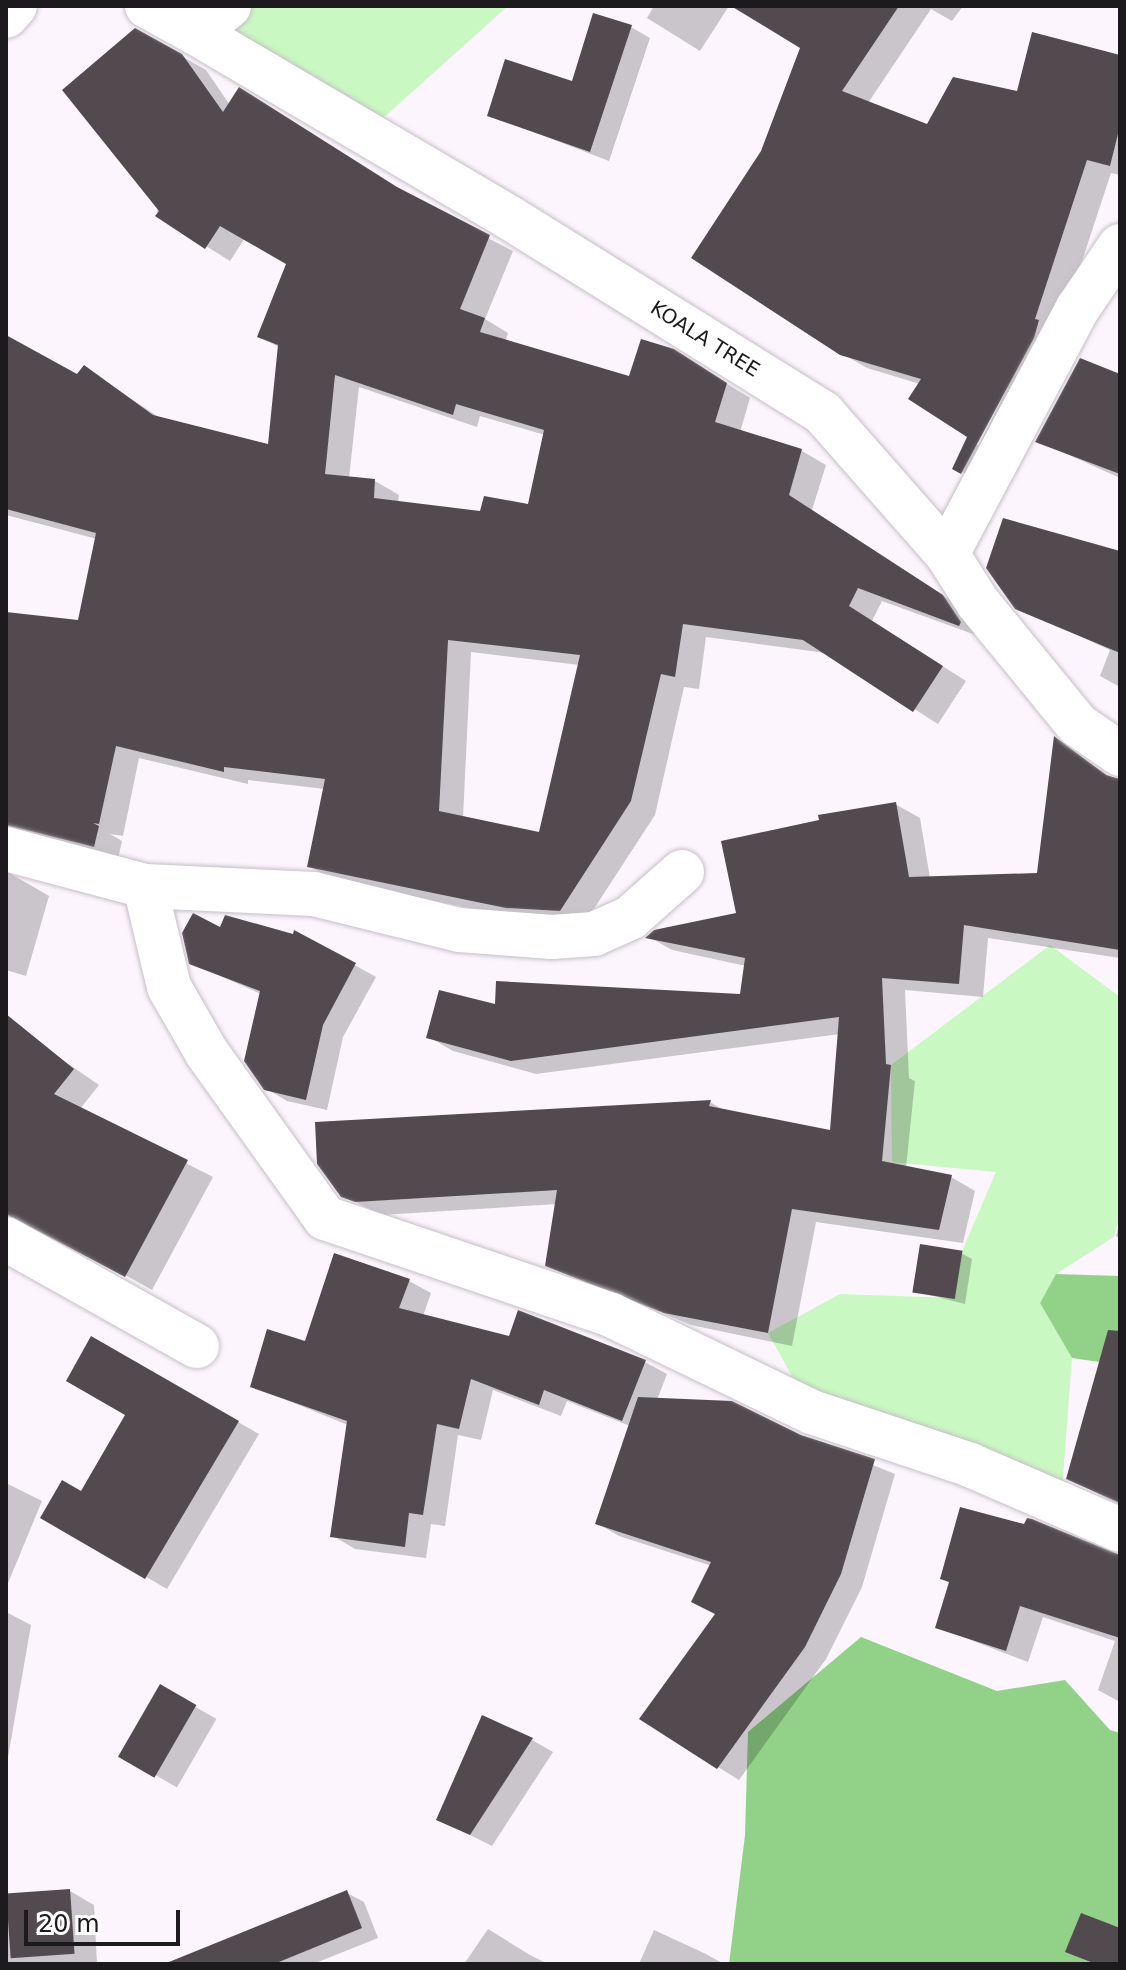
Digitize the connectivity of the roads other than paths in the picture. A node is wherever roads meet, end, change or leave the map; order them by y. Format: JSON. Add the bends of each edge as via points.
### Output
{"nodes":[{"id":1,"x":15,"y":6,"type":"edge"},
{"id":2,"x":147,"y":6,"type":"edge"},
{"id":3,"x":229,"y":6,"type":"edge"},
{"id":4,"x":6,"y":16,"type":"edge"},
{"id":5,"x":196,"y":33,"type":"junction"},
{"id":6,"x":1120,"y":246,"type":"edge"},
{"id":7,"x":947,"y":554,"type":"junction"},
{"id":8,"x":1120,"y":754,"type":"edge"},
{"id":9,"x":6,"y":849,"type":"edge"},
{"id":10,"x":682,"y":872,"type":"dead end"},
{"id":11,"x":145,"y":886,"type":"junction"},
{"id":12,"x":6,"y":1239,"type":"edge"},
{"id":13,"x":197,"y":1346,"type":"dead end"},
{"id":14,"x":1120,"y":1530,"type":"edge"}],
"edges":[{"from":1,"to":4,"type":"street"},
{"from":2,"to":5,"type":"street","name":"KOALA TREE"},
{"from":3,"to":5,"type":"street"},
{"from":5,"to":7,"type":"street","name":"KOALA TREE","via":[[510,218],[823,413]]},
{"from":6,"to":7,"type":"street","via":[[1078,308]]},
{"from":7,"to":8,"type":"street","name":"KOALA TREE","via":[[978,603],[1078,725]]},
{"from":9,"to":11,"type":"street"},
{"from":10,"to":11,"type":"street","via":[[630,918],[594,934],[552,937],[459,930],[313,894]]},
{"from":11,"to":14,"type":"street","via":[[169,987],[207,1053],[325,1218],[611,1315],[812,1412],[970,1465]]},
{"from":12,"to":13,"type":"street"}]}
